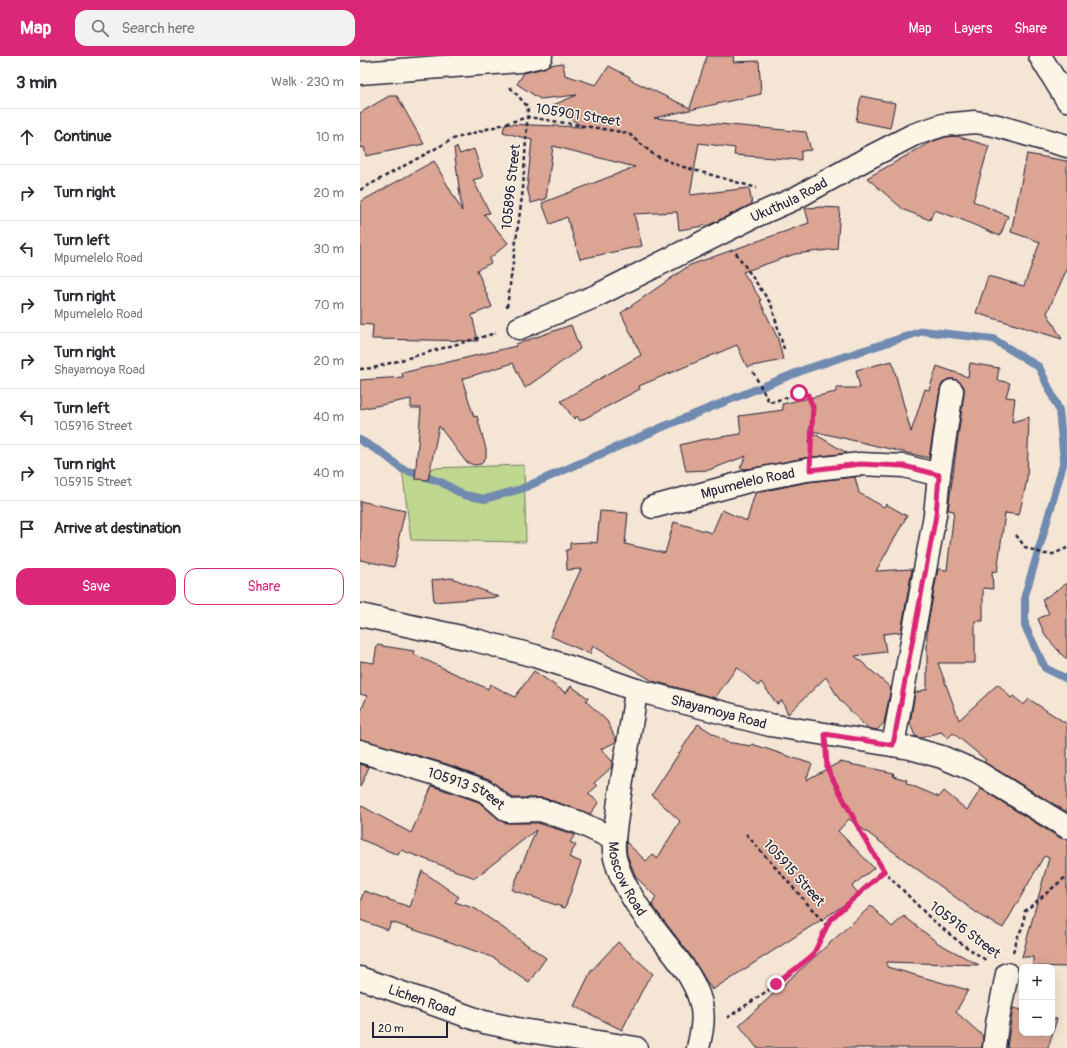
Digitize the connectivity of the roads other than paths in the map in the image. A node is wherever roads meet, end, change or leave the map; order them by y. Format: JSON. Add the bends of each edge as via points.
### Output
{"nodes":[{"id":1,"x":541,"y":56,"type":"edge"},
{"id":2,"x":1040,"y":56,"type":"edge"},
{"id":3,"x":360,"y":73,"type":"edge"},
{"id":4,"x":1067,"y":100,"type":"edge"},
{"id":5,"x":1067,"y":146,"type":"edge"},
{"id":6,"x":519,"y":328,"type":"road end"},
{"id":7,"x":952,"y":391,"type":"dead end"},
{"id":8,"x":939,"y":475,"type":"junction"},
{"id":9,"x":653,"y":507,"type":"dead end"},
{"id":10,"x":360,"y":614,"type":"edge"},
{"id":11,"x":636,"y":690,"type":"junction"},
{"id":12,"x":893,"y":745,"type":"junction"},
{"id":13,"x":360,"y":751,"type":"edge"},
{"id":14,"x":1067,"y":827,"type":"edge"},
{"id":15,"x":614,"y":838,"type":"junction"},
{"id":16,"x":1007,"y":974,"type":"road end"},
{"id":17,"x":360,"y":978,"type":"edge"},
{"id":18,"x":572,"y":1043,"type":"edge"},
{"id":19,"x":636,"y":1048,"type":"edge"},
{"id":20,"x":698,"y":1048,"type":"edge"},
{"id":21,"x":994,"y":1048,"type":"edge"}],
"edges":[{"from":1,"to":3,"type":"street","via":[[520,61]]},
{"from":2,"to":4,"type":"street"},
{"from":5,"to":6,"type":"street","name":"Ukuthula Road","via":[[994,125],[975,122],[943,125],[914,135],[794,199],[596,296]]},
{"from":7,"to":8,"type":"street"},
{"from":8,"to":9,"type":"street","name":"Mpumelelo Road","via":[[904,466],[860,464],[749,481]]},
{"from":8,"to":12,"type":"street","via":[[936,515]]},
{"from":10,"to":11,"type":"street","name":"Shayamoya Road","via":[[535,656]]},
{"from":11,"to":12,"type":"street","name":"Shayamoya Road","via":[[770,725]]},
{"from":11,"to":15,"type":"street","name":"Moscow Road"},
{"from":12,"to":14,"type":"street","name":"Shayamoya Road","via":[[942,757],[977,772]]},
{"from":13,"to":15,"type":"street","name":"105913 Street","via":[[484,791],[508,811],[540,810],[578,822]]},
{"from":15,"to":20,"type":"street","name":"Moscow Road","via":[[615,857],[622,878],[696,988],[702,1009]]},
{"from":16,"to":21,"type":"street"},
{"from":17,"to":18,"type":"street","name":"Lichen Road","via":[[484,1022]]},
{"from":18,"to":19,"type":"street","name":"Lichen Road"}]}
